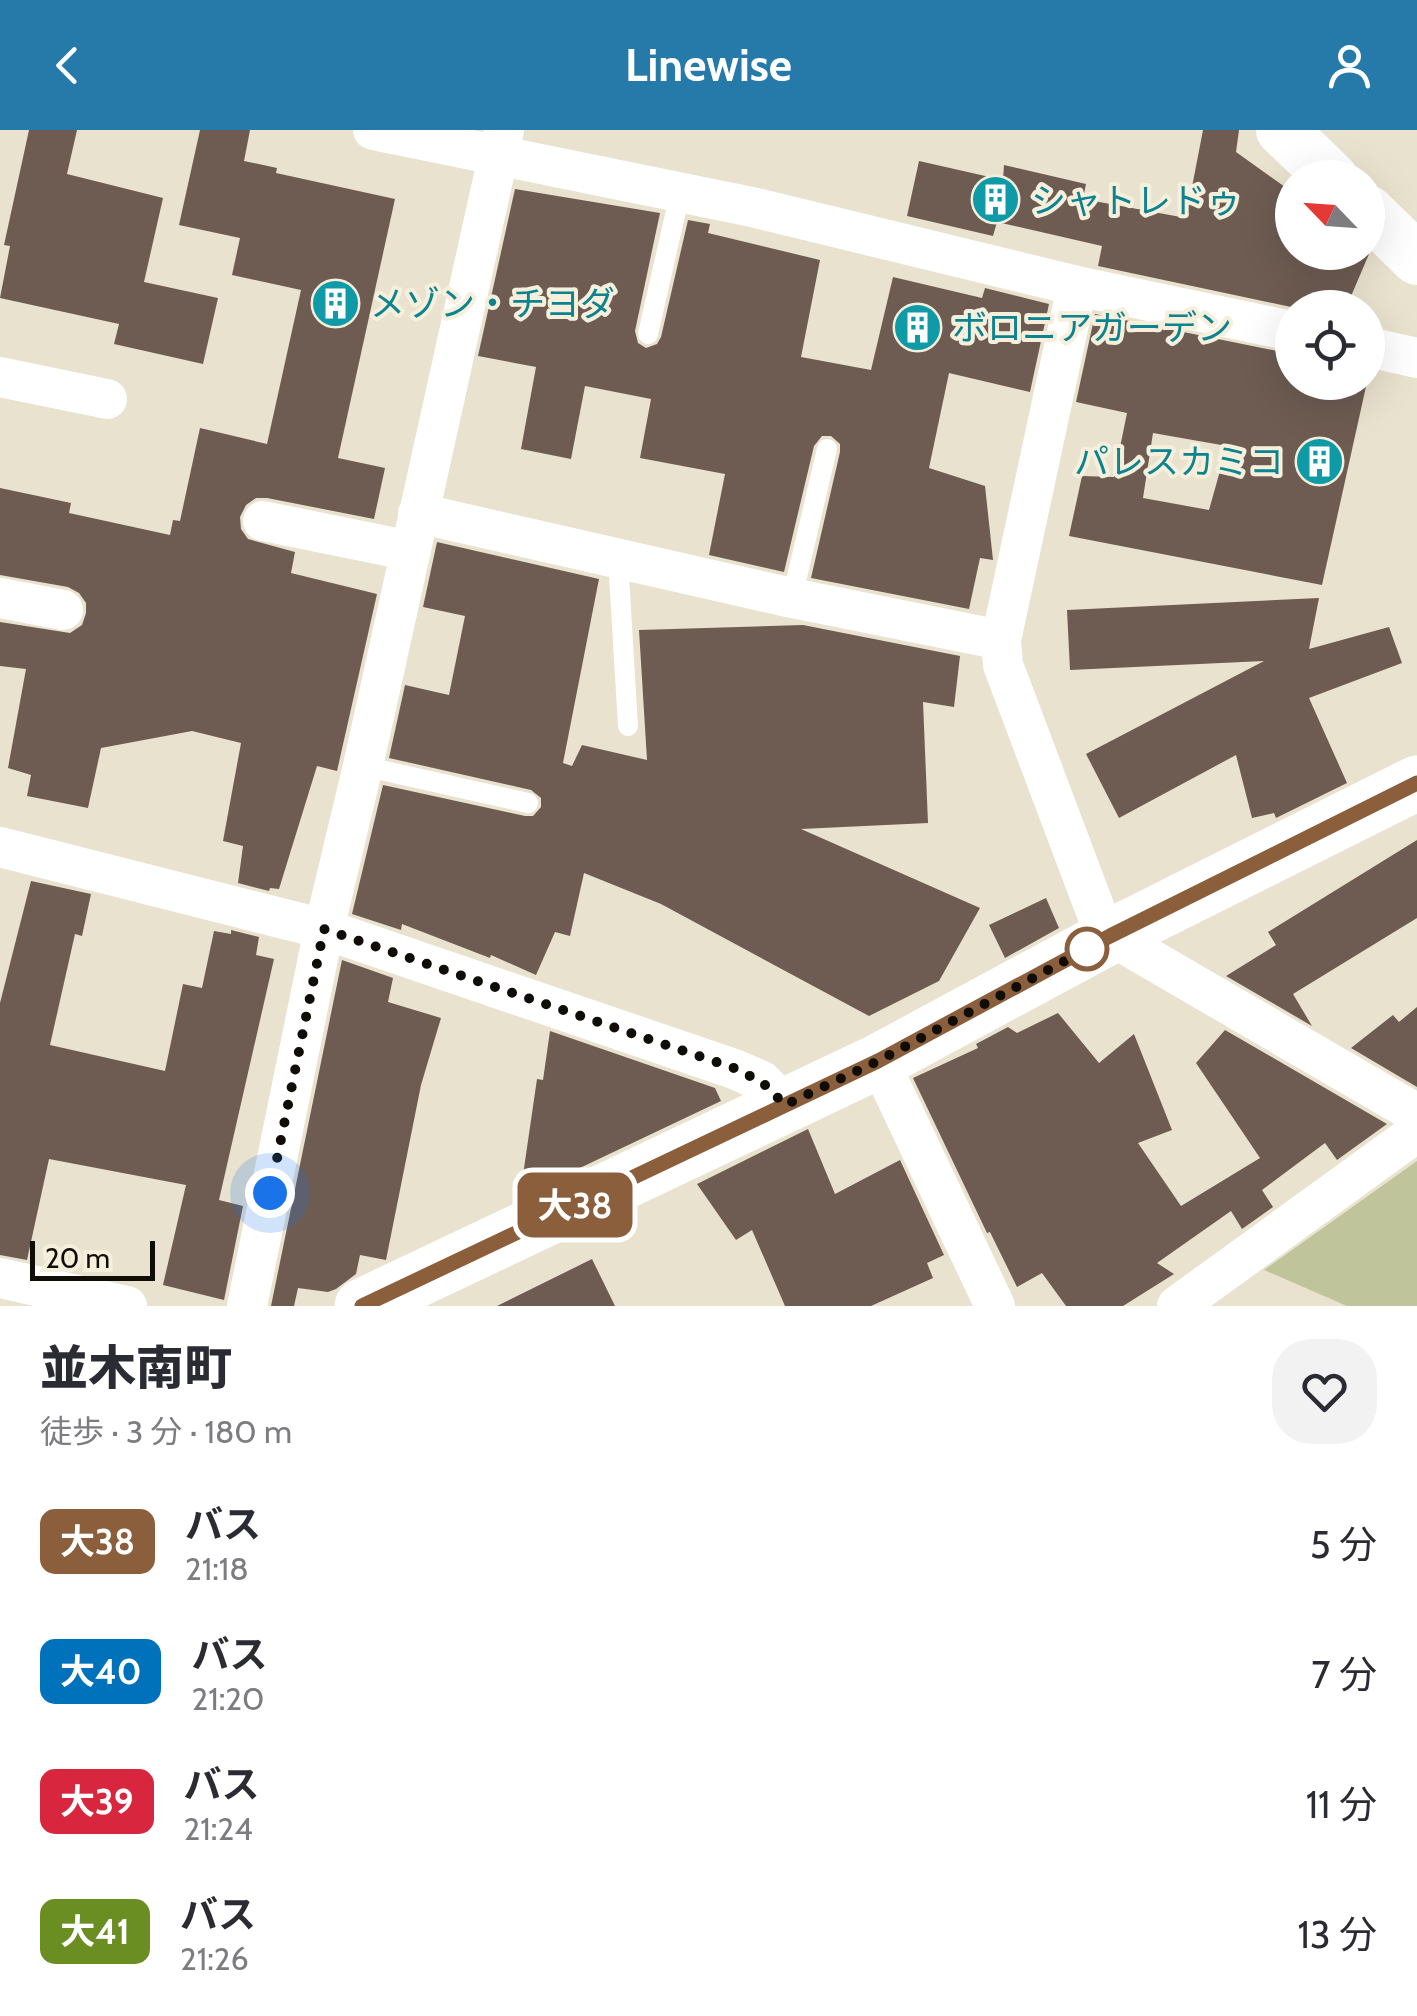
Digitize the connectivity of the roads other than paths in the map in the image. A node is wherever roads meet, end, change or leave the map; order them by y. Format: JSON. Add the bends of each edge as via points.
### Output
{"nodes":[{"id":1,"x":373,"y":130,"type":"edge"},
{"id":2,"x":1282,"y":130,"type":"edge"},
{"id":3,"x":501,"y":143,"type":"edge"},
{"id":4,"x":1313,"y":160,"type":"edge"},
{"id":5,"x":680,"y":193,"type":"junction"},
{"id":6,"x":1385,"y":228,"type":"edge"},
{"id":7,"x":1417,"y":259,"type":"edge"},
{"id":8,"x":1077,"y":286,"type":"junction"},
{"id":9,"x":1275,"y":327,"type":"edge"},
{"id":10,"x":648,"y":334,"type":"dead end"},
{"id":11,"x":1385,"y":351,"type":"edge"},
{"id":12,"x":1417,"y":358,"type":"edge"},
{"id":13,"x":0,"y":377,"type":"edge"},
{"id":14,"x":107,"y":400,"type":"dead end"},
{"id":15,"x":827,"y":449,"type":"dead end"},
{"id":16,"x":264,"y":521,"type":"dead end"},
{"id":17,"x":414,"y":532,"type":"junction"},
{"id":18,"x":618,"y":559,"type":"junction"},
{"id":19,"x":0,"y":598,"type":"edge"},
{"id":20,"x":792,"y":598,"type":"junction"},
{"id":21,"x":63,"y":610,"type":"dead end"},
{"id":22,"x":1001,"y":640,"type":"junction"},
{"id":23,"x":628,"y":726,"type":"dead end"},
{"id":24,"x":363,"y":766,"type":"junction"},
{"id":25,"x":1417,"y":783,"type":"edge"},
{"id":26,"x":528,"y":803,"type":"dead end"},
{"id":27,"x":0,"y":847,"type":"edge"},
{"id":28,"x":324,"y":929,"type":"junction"},
{"id":29,"x":1110,"y":936,"type":"junction"},
{"id":30,"x":878,"y":1061,"type":"junction"},
{"id":31,"x":785,"y":1105,"type":"junction"},
{"id":32,"x":1417,"y":1114,"type":"edge"},
{"id":33,"x":1417,"y":1132,"type":"edge"},
{"id":34,"x":0,"y":1278,"type":"edge"},
{"id":35,"x":127,"y":1306,"type":"edge"},
{"id":36,"x":246,"y":1306,"type":"edge"},
{"id":37,"x":362,"y":1306,"type":"edge"},
{"id":38,"x":995,"y":1306,"type":"edge"},
{"id":39,"x":1177,"y":1306,"type":"edge"}],
"edges":[{"from":1,"to":3,"type":"street"},
{"from":2,"to":4,"type":"street"},
{"from":3,"to":5,"type":"street"},
{"from":3,"to":17,"type":"street"},
{"from":5,"to":8,"type":"street"},
{"from":5,"to":10,"type":"lane"},
{"from":6,"to":7,"type":"street"},
{"from":8,"to":9,"type":"street"},
{"from":8,"to":22,"type":"street"},
{"from":11,"to":12,"type":"street"},
{"from":13,"to":14,"type":"street"},
{"from":15,"to":20,"type":"lane"},
{"from":16,"to":17,"type":"street"},
{"from":17,"to":18,"type":"street"},
{"from":17,"to":24,"type":"street"},
{"from":18,"to":20,"type":"street"},
{"from":18,"to":23,"type":"lane"},
{"from":19,"to":21,"type":"street"},
{"from":20,"to":22,"type":"street"},
{"from":22,"to":29,"type":"street","via":[[1002,666]]},
{"from":24,"to":26,"type":"lane"},
{"from":24,"to":28,"type":"street"},
{"from":25,"to":29,"type":"main road"},
{"from":27,"to":28,"type":"street"},
{"from":28,"to":31,"type":"street","via":[[734,1068],[762,1082]]},
{"from":28,"to":36,"type":"street"},
{"from":29,"to":30,"type":"main road"},
{"from":29,"to":32,"type":"street"},
{"from":30,"to":31,"type":"main road"},
{"from":30,"to":38,"type":"street"},
{"from":31,"to":37,"type":"main road"},
{"from":33,"to":39,"type":"street"},
{"from":34,"to":35,"type":"street"}]}
